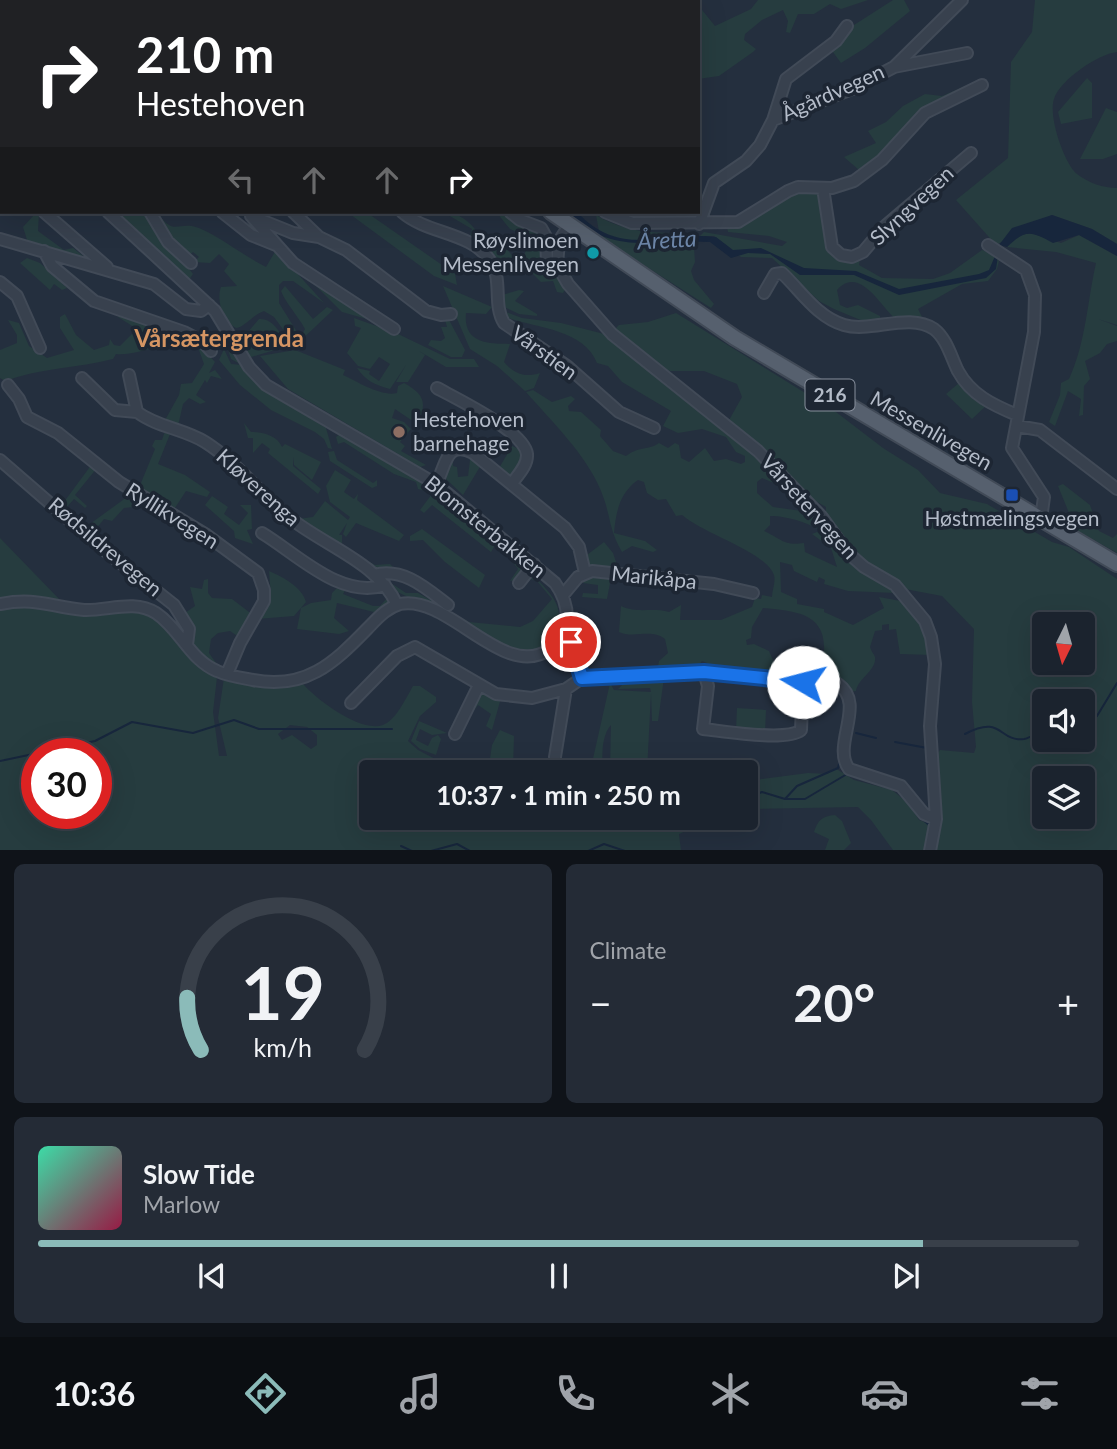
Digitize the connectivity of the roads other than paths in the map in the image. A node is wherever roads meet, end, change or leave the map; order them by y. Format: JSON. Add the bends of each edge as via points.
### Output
{"nodes":[{"id":1,"x":962,"y":0,"type":"edge"},
{"id":2,"x":847,"y":26,"type":"dead end"},
{"id":3,"x":967,"y":53,"type":"dead end"},
{"id":4,"x":894,"y":67,"type":"junction"},
{"id":5,"x":982,"y":85,"type":"dead end"},
{"id":6,"x":773,"y":120,"type":"junction"},
{"id":7,"x":971,"y":153,"type":"dead end"},
{"id":8,"x":823,"y":188,"type":"junction"},
{"id":9,"x":46,"y":214,"type":"edge"},
{"id":10,"x":110,"y":214,"type":"edge"},
{"id":11,"x":151,"y":214,"type":"edge"},
{"id":12,"x":225,"y":214,"type":"edge"},
{"id":13,"x":249,"y":214,"type":"edge"},
{"id":14,"x":295,"y":214,"type":"edge"},
{"id":15,"x":405,"y":214,"type":"edge"},
{"id":16,"x":512,"y":214,"type":"edge"},
{"id":17,"x":554,"y":214,"type":"edge"},
{"id":18,"x":610,"y":214,"type":"edge"},
{"id":19,"x":699,"y":224,"type":"junction"},
{"id":20,"x":570,"y":225,"type":"junction"},
{"id":21,"x":319,"y":237,"type":"junction"},
{"id":22,"x":0,"y":239,"type":"edge"},
{"id":23,"x":988,"y":245,"type":"dead end"},
{"id":24,"x":279,"y":246,"type":"junction"},
{"id":25,"x":44,"y":251,"type":"junction"},
{"id":26,"x":191,"y":263,"type":"dead end"},
{"id":27,"x":557,"y":265,"type":"junction"},
{"id":28,"x":112,"y":271,"type":"junction"},
{"id":29,"x":0,"y":282,"type":"edge"},
{"id":30,"x":764,"y":293,"type":"dead end"},
{"id":31,"x":209,"y":305,"type":"junction"},
{"id":32,"x":451,"y":314,"type":"dead end"},
{"id":33,"x":394,"y":329,"type":"dead end"},
{"id":34,"x":40,"y":348,"type":"dead end"},
{"id":35,"x":211,"y":351,"type":"dead end"},
{"id":36,"x":129,"y":375,"type":"dead end"},
{"id":37,"x":82,"y":378,"type":"dead end"},
{"id":38,"x":8,"y":385,"type":"dead end"},
{"id":39,"x":437,"y":388,"type":"dead end"},
{"id":40,"x":137,"y":412,"type":"junction"},
{"id":41,"x":1017,"y":421,"type":"junction"},
{"id":42,"x":654,"y":428,"type":"dead end"},
{"id":43,"x":0,"y":460,"type":"edge"},
{"id":44,"x":512,"y":483,"type":"junction"},
{"id":45,"x":436,"y":484,"type":"junction"},
{"id":46,"x":1117,"y":489,"type":"edge"},
{"id":47,"x":1041,"y":519,"type":"junction"},
{"id":48,"x":262,"y":533,"type":"dead end"},
{"id":49,"x":534,"y":564,"type":"junction"},
{"id":50,"x":1117,"y":564,"type":"edge"},
{"id":51,"x":585,"y":573,"type":"junction"},
{"id":52,"x":374,"y":575,"type":"junction"},
{"id":53,"x":519,"y":583,"type":"dead end"},
{"id":54,"x":385,"y":585,"type":"junction"},
{"id":55,"x":753,"y":593,"type":"dead end"},
{"id":56,"x":563,"y":595,"type":"junction"},
{"id":57,"x":0,"y":604,"type":"edge"},
{"id":58,"x":397,"y":605,"type":"junction"},
{"id":59,"x":448,"y":605,"type":"dead end"},
{"id":60,"x":563,"y":636,"type":"junction"},
{"id":61,"x":187,"y":645,"type":"junction"},
{"id":62,"x":704,"y":672,"type":"junction"},
{"id":63,"x":227,"y":674,"type":"junction"},
{"id":64,"x":582,"y":678,"type":"junction"},
{"id":65,"x":803,"y":682,"type":"junction"},
{"id":66,"x":479,"y":685,"type":"junction"},
{"id":67,"x":566,"y":689,"type":"junction"},
{"id":68,"x":351,"y":703,"type":"dead end"},
{"id":69,"x":455,"y":734,"type":"dead end"},
{"id":70,"x":555,"y":757,"type":"dead end"},
{"id":71,"x":936,"y":819,"type":"junction"},
{"id":72,"x":930,"y":850,"type":"edge"}],
"edges":[{"from":1,"to":4,"type":"street","name":"Ågårdvegen"},
{"from":2,"to":6,"type":"street","name":"Ågårdvegen","via":[[836,41],[786,79]]},
{"from":3,"to":4,"type":"street","name":"Ågårdvegen"},
{"from":4,"to":6,"type":"street","name":"Ågårdvegen"},
{"from":5,"to":8,"type":"street","via":[[925,113],[882,160],[854,181]]},
{"from":6,"to":19,"type":"street","name":"Ågårdvegen","via":[[755,152],[714,183]]},
{"from":7,"to":8,"type":"street","name":"Slyngvegen","via":[[852,257],[832,247]]},
{"from":8,"to":19,"type":"street","via":[[788,191],[738,222]]},
{"from":9,"to":28,"type":"street"},
{"from":10,"to":31,"type":"street","name":"Blomsterbakken"},
{"from":11,"to":26,"type":"street","via":[[169,242]]},
{"from":12,"to":24,"type":"street","via":[[251,235]]},
{"from":13,"to":21,"type":"street","via":[[301,235]]},
{"from":13,"to":24,"type":"street"},
{"from":14,"to":21,"type":"street"},
{"from":15,"to":42,"type":"street","name":"Vårstien","via":[[482,251],[497,276],[499,311],[509,328],[567,366],[620,412]]},
{"from":16,"to":27,"type":"street","via":[[541,228],[547,263]]},
{"from":17,"to":20,"type":"main road","name":"Messenlivegen","number":"216"},
{"from":18,"to":19,"type":"street","via":[[632,223]]},
{"from":20,"to":27,"type":"street","via":[[559,241]]},
{"from":20,"to":47,"type":"main road","name":"Messenlivegen","number":"216","via":[[735,338]]},
{"from":21,"to":32,"type":"street","via":[[346,250],[426,311]]},
{"from":22,"to":25,"type":"street"},
{"from":23,"to":41,"type":"street","via":[[1026,270],[1035,295],[1034,332]]},
{"from":24,"to":33,"type":"street","via":[[320,283],[383,318]]},
{"from":25,"to":28,"type":"street"},
{"from":25,"to":35,"type":"street","via":[[52,266],[93,301],[184,332]]},
{"from":27,"to":71,"type":"street","name":"Vårsetervegen","via":[[612,334],[758,451],[821,516],[848,553],[895,584],[925,621],[935,664],[930,726]]},
{"from":28,"to":31,"type":"street","via":[[160,287],[189,310],[201,312]]},
{"from":29,"to":34,"type":"street","via":[[17,296]]},
{"from":30,"to":41,"type":"street","via":[[779,273],[818,311],[844,325],[927,326],[942,338],[957,370],[973,390]]},
{"from":31,"to":45,"type":"street","name":"Blomsterbakken","via":[[249,367],[274,392]]},
{"from":36,"to":40,"type":"street"},
{"from":37,"to":40,"type":"street","name":"Kløverenga","via":[[115,410]]},
{"from":38,"to":63,"type":"street","name":"Ryllikvegen","via":[[27,418],[58,433],[119,482],[205,534],[258,573],[264,601]]},
{"from":39,"to":44,"type":"street","via":[[483,413],[523,446],[525,464]]},
{"from":40,"to":52,"type":"street","name":"Kløverenga","via":[[202,440],[226,456],[294,522]]},
{"from":41,"to":46,"type":"street","via":[[1040,430]]},
{"from":41,"to":47,"type":"street","via":[[1012,448],[1044,497]]},
{"from":43,"to":61,"type":"street","name":"Rødsildrevegen","via":[[174,605],[189,629]]},
{"from":44,"to":45,"type":"street","via":[[461,449],[447,455]]},
{"from":44,"to":51,"type":"street","via":[[565,528],[579,547]]},
{"from":45,"to":49,"type":"street","name":"Blomsterbakken"},
{"from":47,"to":50,"type":"main road","name":"Messenlivegen","number":"216"},
{"from":48,"to":54,"type":"street","name":"Kløverenga","via":[[340,582],[367,588]]},
{"from":49,"to":53,"type":"street"},
{"from":49,"to":56,"type":"street","name":"Blomsterbakken"},
{"from":51,"to":55,"type":"street","name":"Marikåpa","via":[[714,584]]},
{"from":51,"to":56,"type":"street","name":"Marikåpa"},
{"from":52,"to":54,"type":"street","name":"Kløverenga"},
{"from":52,"to":59,"type":"street","name":"Kløverenga","via":[[404,575]]},
{"from":54,"to":58,"type":"street","name":"Kløverenga"},
{"from":56,"to":60,"type":"street","name":"Blomsterbakken","via":[[567,613]]},
{"from":57,"to":61,"type":"street","via":[[33,599],[73,609],[142,607],[167,621]]},
{"from":58,"to":60,"type":"street","via":[[424,606],[521,656],[540,655]]},
{"from":58,"to":63,"type":"street","via":[[332,664],[309,678],[275,683]]},
{"from":60,"to":64,"type":"street","via":[[573,645]]},
{"from":61,"to":63,"type":"street","via":[[207,666]]},
{"from":62,"to":64,"type":"street"},
{"from":62,"to":65,"type":"street"},
{"from":62,"to":65,"type":"street","via":[[708,686],[703,729],[724,732],[799,732]]},
{"from":64,"to":67,"type":"street"},
{"from":65,"to":71,"type":"street","via":[[838,684],[847,694],[844,759],[849,769],[901,786],[924,814]]},
{"from":66,"to":67,"type":"street","via":[[513,698]]},
{"from":66,"to":68,"type":"street","via":[[415,648],[397,656]]},
{"from":66,"to":69,"type":"street"},
{"from":67,"to":70,"type":"street"},
{"from":71,"to":72,"type":"street","name":"Vårsetervegen"}]}
